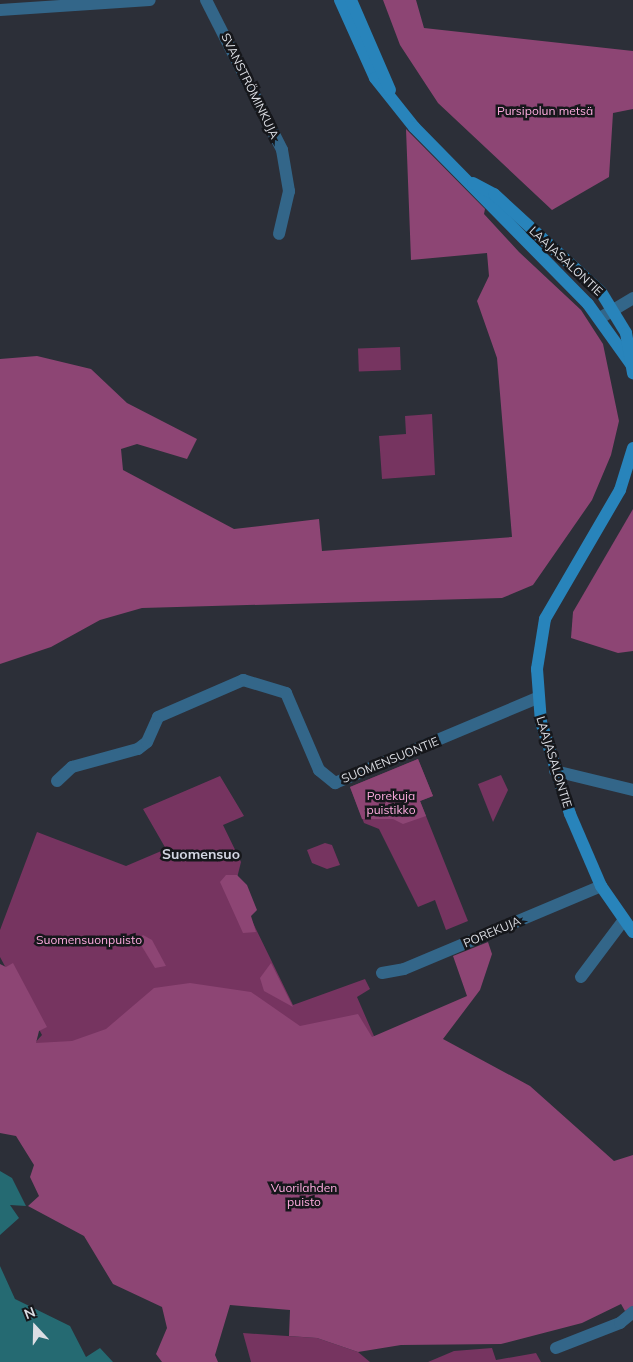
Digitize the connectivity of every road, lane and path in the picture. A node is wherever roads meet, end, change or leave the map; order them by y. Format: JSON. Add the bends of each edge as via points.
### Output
{"nodes":[{"id":1,"x":150,"y":0,"type":"edge"},
{"id":2,"x":206,"y":0,"type":"edge"},
{"id":3,"x":340,"y":0,"type":"edge"},
{"id":4,"x":351,"y":0,"type":"edge"},
{"id":5,"x":0,"y":10,"type":"edge"},
{"id":6,"x":393,"y":99,"type":"junction"},
{"id":7,"x":468,"y":181,"type":"junction"},
{"id":8,"x":279,"y":234,"type":"dead end"},
{"id":9,"x":633,"y":298,"type":"edge"},
{"id":10,"x":613,"y":310,"type":"junction"},
{"id":11,"x":600,"y":318,"type":"junction"},
{"id":12,"x":632,"y":368,"type":"edge"},
{"id":13,"x":633,"y":448,"type":"edge"},
{"id":14,"x":537,"y":698,"type":"junction"},
{"id":15,"x":555,"y":771,"type":"junction"},
{"id":16,"x":58,"y":781,"type":"dead end"},
{"id":17,"x":633,"y":790,"type":"edge"},
{"id":18,"x":601,"y":886,"type":"junction"},
{"id":19,"x":623,"y":921,"type":"junction"},
{"id":20,"x":633,"y":932,"type":"edge"},
{"id":21,"x":382,"y":973,"type":"dead end"},
{"id":22,"x":581,"y":977,"type":"dead end"},
{"id":23,"x":633,"y":1312,"type":"edge"},
{"id":24,"x":556,"y":1348,"type":"dead end"}],
"edges":[{"from":1,"to":5,"type":"street"},
{"from":2,"to":8,"type":"street","name":"SVANSTRÖMINKUJA","via":[[282,150],[288,191]]},
{"from":3,"to":6,"type":"main road","name":"LAAJASALONTIE","via":[[375,78]]},
{"from":4,"to":6,"type":"main road","name":"LAAJASALONTIE"},
{"from":6,"to":7,"type":"main road","name":"LAAJASALONTIE","via":[[414,127]]},
{"from":7,"to":10,"type":"main road","name":"LAAJASALONTIE","via":[[494,194],[588,279]]},
{"from":7,"to":11,"type":"main road","name":"LAAJASALONTIE"},
{"from":9,"to":10,"type":"street"},
{"from":10,"to":11,"type":"street"},
{"from":10,"to":12,"type":"main road","name":"LAAJASALONTIE","via":[[631,346]]},
{"from":11,"to":12,"type":"main road","name":"LAAJASALONTIE"},
{"from":13,"to":14,"type":"main road","name":"LAAJASALONTIE","via":[[620,490],[545,619],[539,645]]},
{"from":14,"to":15,"type":"main road","name":"LAAJASALONTIE"},
{"from":14,"to":16,"type":"street","name":"SUOMENSUONTIE","via":[[335,783],[319,770],[286,694],[243,680],[164,713],[138,749],[72,768]]},
{"from":15,"to":17,"type":"street"},
{"from":15,"to":18,"type":"main road","name":"LAAJASALONTIE"},
{"from":18,"to":19,"type":"main road","name":"LAAJASALONTIE"},
{"from":18,"to":21,"type":"street","name":"POREKUJA","via":[[404,969]]},
{"from":19,"to":20,"type":"main road","name":"LAAJASALONTIE"},
{"from":19,"to":22,"type":"street"},
{"from":23,"to":24,"type":"street","via":[[620,1323]]}]}
